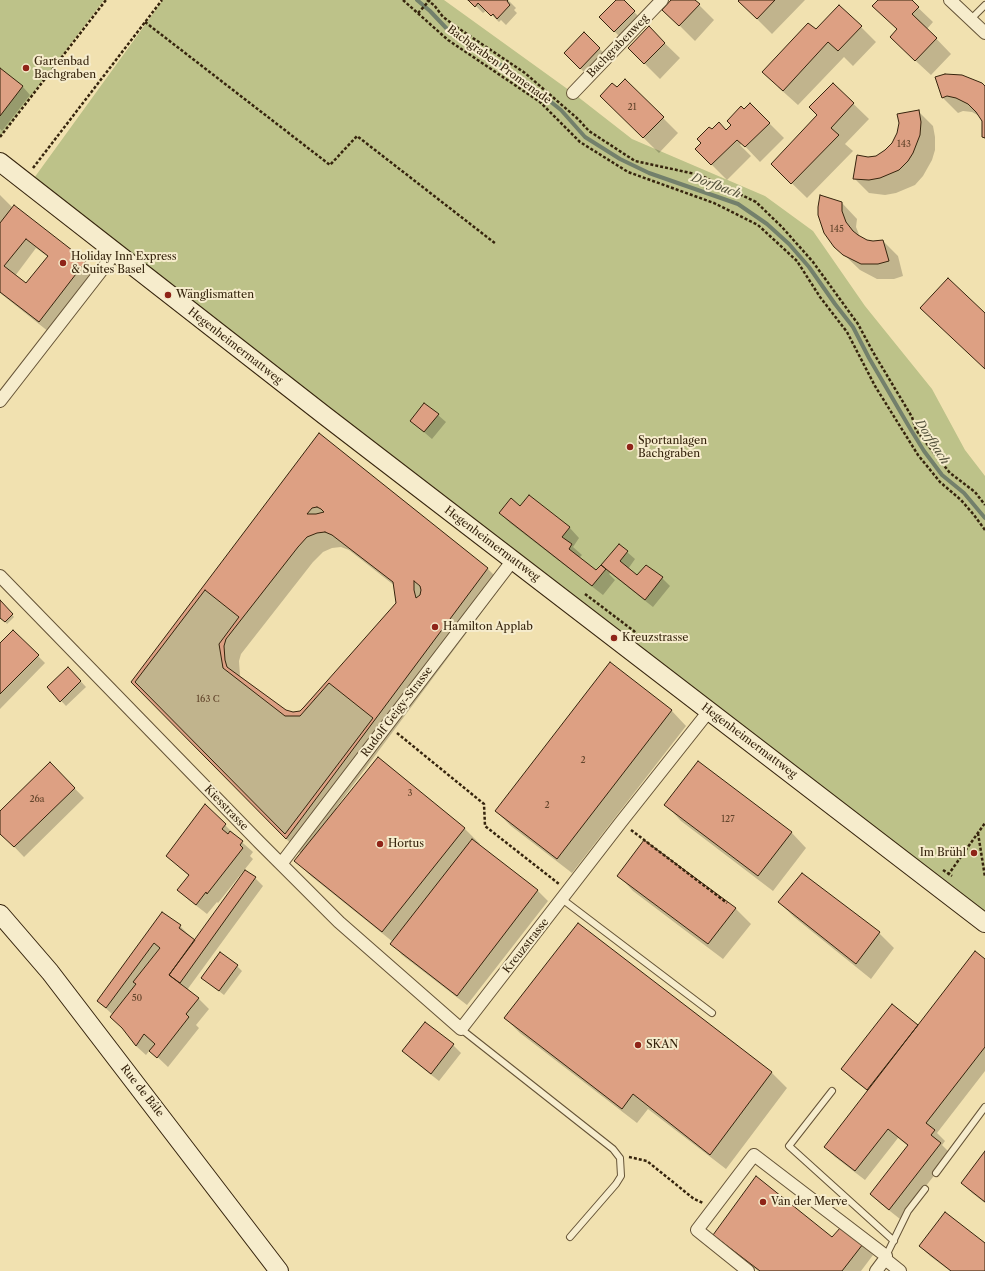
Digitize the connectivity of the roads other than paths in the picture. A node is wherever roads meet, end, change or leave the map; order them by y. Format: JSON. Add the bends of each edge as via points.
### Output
{"nodes":[{"id":1,"x":662,"y":0,"type":"edge"},
{"id":2,"x":950,"y":0,"type":"edge"},
{"id":3,"x":985,"y":5,"type":"edge"},
{"id":4,"x":971,"y":19,"type":"junction"},
{"id":5,"x":985,"y":33,"type":"edge"},
{"id":6,"x":573,"y":93,"type":"dead end"},
{"id":7,"x":0,"y":162,"type":"edge"},
{"id":8,"x":115,"y":253,"type":"junction"},
{"id":9,"x":0,"y":401,"type":"edge"},
{"id":10,"x":513,"y":560,"type":"junction"},
{"id":11,"x":0,"y":576,"type":"edge"},
{"id":12,"x":709,"y":710,"type":"junction"},
{"id":13,"x":281,"y":864,"type":"junction"},
{"id":14,"x":565,"y":895,"type":"junction"},
{"id":15,"x":0,"y":914,"type":"edge"},
{"id":16,"x":985,"y":923,"type":"edge"},
{"id":17,"x":712,"y":1013,"type":"dead end"},
{"id":18,"x":461,"y":1029,"type":"junction"},
{"id":19,"x":832,"y":1091,"type":"dead end"},
{"id":20,"x":985,"y":1107,"type":"edge"},
{"id":21,"x":936,"y":1173,"type":"dead end"},
{"id":22,"x":924,"y":1189,"type":"dead end"},
{"id":23,"x":570,"y":1237,"type":"dead end"},
{"id":24,"x":894,"y":1241,"type":"junction"},
{"id":25,"x":886,"y":1258,"type":"junction"},
{"id":26,"x":279,"y":1271,"type":"edge"},
{"id":27,"x":748,"y":1271,"type":"edge"},
{"id":28,"x":876,"y":1271,"type":"edge"},
{"id":29,"x":900,"y":1271,"type":"edge"}],
"edges":[{"from":1,"to":6,"type":"street","name":"Bachgrabenweg"},
{"from":2,"to":4,"type":"street"},
{"from":3,"to":4,"type":"lane"},
{"from":4,"to":5,"type":"street"},
{"from":7,"to":8,"type":"street","name":"Hegenheimermattweg"},
{"from":8,"to":9,"type":"street"},
{"from":8,"to":10,"type":"street","name":"Hegenheimermattweg"},
{"from":10,"to":12,"type":"street","name":"Hegenheimermattweg"},
{"from":10,"to":13,"type":"street","name":"Rudolf Geigy-Strasse"},
{"from":11,"to":13,"type":"street","name":"Kiesstrasse"},
{"from":12,"to":14,"type":"street","name":"Kreuzstrasse"},
{"from":12,"to":16,"type":"street","name":"Hegenheimermattweg"},
{"from":13,"to":18,"type":"street","name":"Kiesstrasse","via":[[339,922]]},
{"from":14,"to":17,"type":"lane"},
{"from":14,"to":18,"type":"street","name":"Kreuzstrasse"},
{"from":15,"to":26,"type":"street","name":"Rue de Bâle","via":[[50,972]]},
{"from":18,"to":23,"type":"lane","via":[[613,1149],[618,1156],[621,1176]]},
{"from":19,"to":24,"type":"lane","via":[[789,1146]]},
{"from":20,"to":21,"type":"lane"},
{"from":22,"to":24,"type":"lane","via":[[908,1211]]},
{"from":24,"to":25,"type":"lane"},
{"from":25,"to":27,"type":"street","via":[[754,1155],[696,1230]]},
{"from":25,"to":28,"type":"street"},
{"from":25,"to":29,"type":"street"}]}
